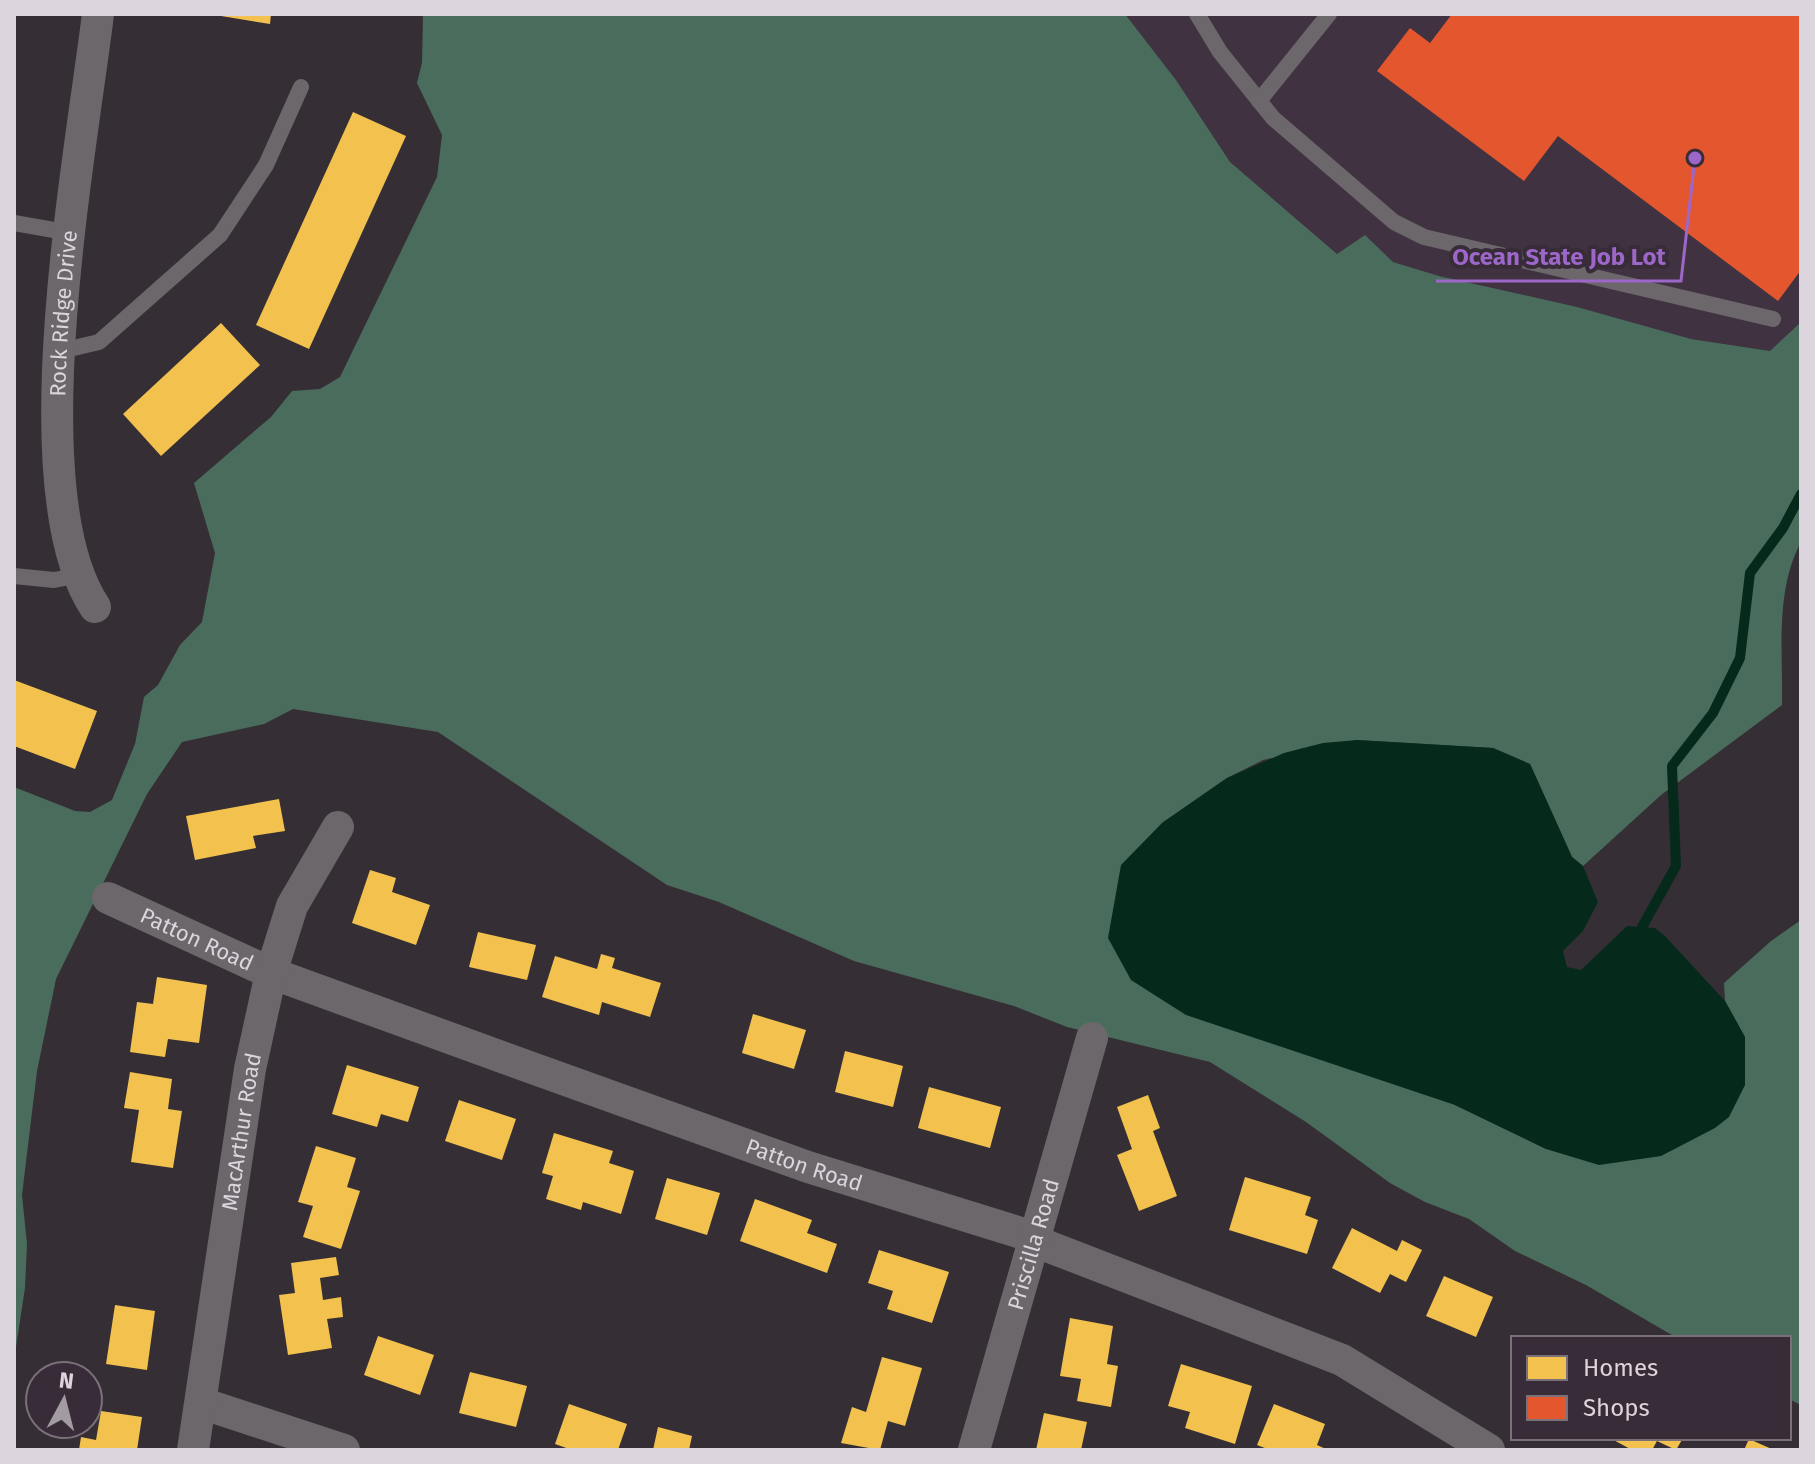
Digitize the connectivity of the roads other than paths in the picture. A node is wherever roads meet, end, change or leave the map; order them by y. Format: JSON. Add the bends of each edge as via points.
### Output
{"nodes":[{"id":1,"x":98,"y":14,"type":"edge"},
{"id":2,"x":1197,"y":14,"type":"edge"},
{"id":3,"x":1329,"y":14,"type":"edge"},
{"id":4,"x":301,"y":87,"type":"dead end"},
{"id":5,"x":1259,"y":101,"type":"junction"},
{"id":6,"x":14,"y":223,"type":"edge"},
{"id":7,"x":71,"y":233,"type":"junction"},
{"id":8,"x":1773,"y":319,"type":"dead end"},
{"id":9,"x":61,"y":351,"type":"junction"},
{"id":10,"x":80,"y":575,"type":"junction"},
{"id":11,"x":14,"y":576,"type":"edge"},
{"id":12,"x":95,"y":607,"type":"dead end"},
{"id":13,"x":338,"y":827,"type":"dead end"},
{"id":14,"x":108,"y":898,"type":"dead end"},
{"id":15,"x":271,"y":973,"type":"junction"},
{"id":16,"x":1092,"y":1038,"type":"dead end"},
{"id":17,"x":1034,"y":1237,"type":"junction"},
{"id":18,"x":201,"y":1403,"type":"junction"},
{"id":19,"x":193,"y":1450,"type":"edge"},
{"id":20,"x":344,"y":1450,"type":"edge"},
{"id":21,"x":974,"y":1450,"type":"edge"},
{"id":22,"x":1489,"y":1450,"type":"edge"}],
"edges":[{"from":1,"to":7,"type":"street","name":"Rock Ridge Drive"},
{"from":2,"to":5,"type":"lane"},
{"from":3,"to":5,"type":"lane"},
{"from":4,"to":9,"type":"lane","via":[[266,165],[220,235],[99,342]]},
{"from":5,"to":8,"type":"lane","via":[[1394,222],[1424,237]]},
{"from":6,"to":7,"type":"lane"},
{"from":7,"to":9,"type":"street","name":"Rock Ridge Drive"},
{"from":9,"to":10,"type":"street","name":"Rock Ridge Drive","via":[[57,446],[62,508]]},
{"from":10,"to":11,"type":"lane","via":[[54,580]]},
{"from":10,"to":12,"type":"street","name":"Rock Ridge Drive"},
{"from":13,"to":15,"type":"street","name":"MacArthur Road","via":[[292,906]]},
{"from":14,"to":15,"type":"street","name":"Patton Road"},
{"from":15,"to":17,"type":"street","name":"Patton Road","via":[[808,1167]]},
{"from":15,"to":18,"type":"street","name":"MacArthur Road","via":[[250,1069]]},
{"from":16,"to":17,"type":"street","name":"Priscilla Road"},
{"from":17,"to":21,"type":"street","name":"Priscilla Road"},
{"from":17,"to":22,"type":"street","name":"Patton Road","via":[[1342,1360]]},
{"from":18,"to":19,"type":"street","name":"MacArthur Road"},
{"from":18,"to":20,"type":"street"}]}
